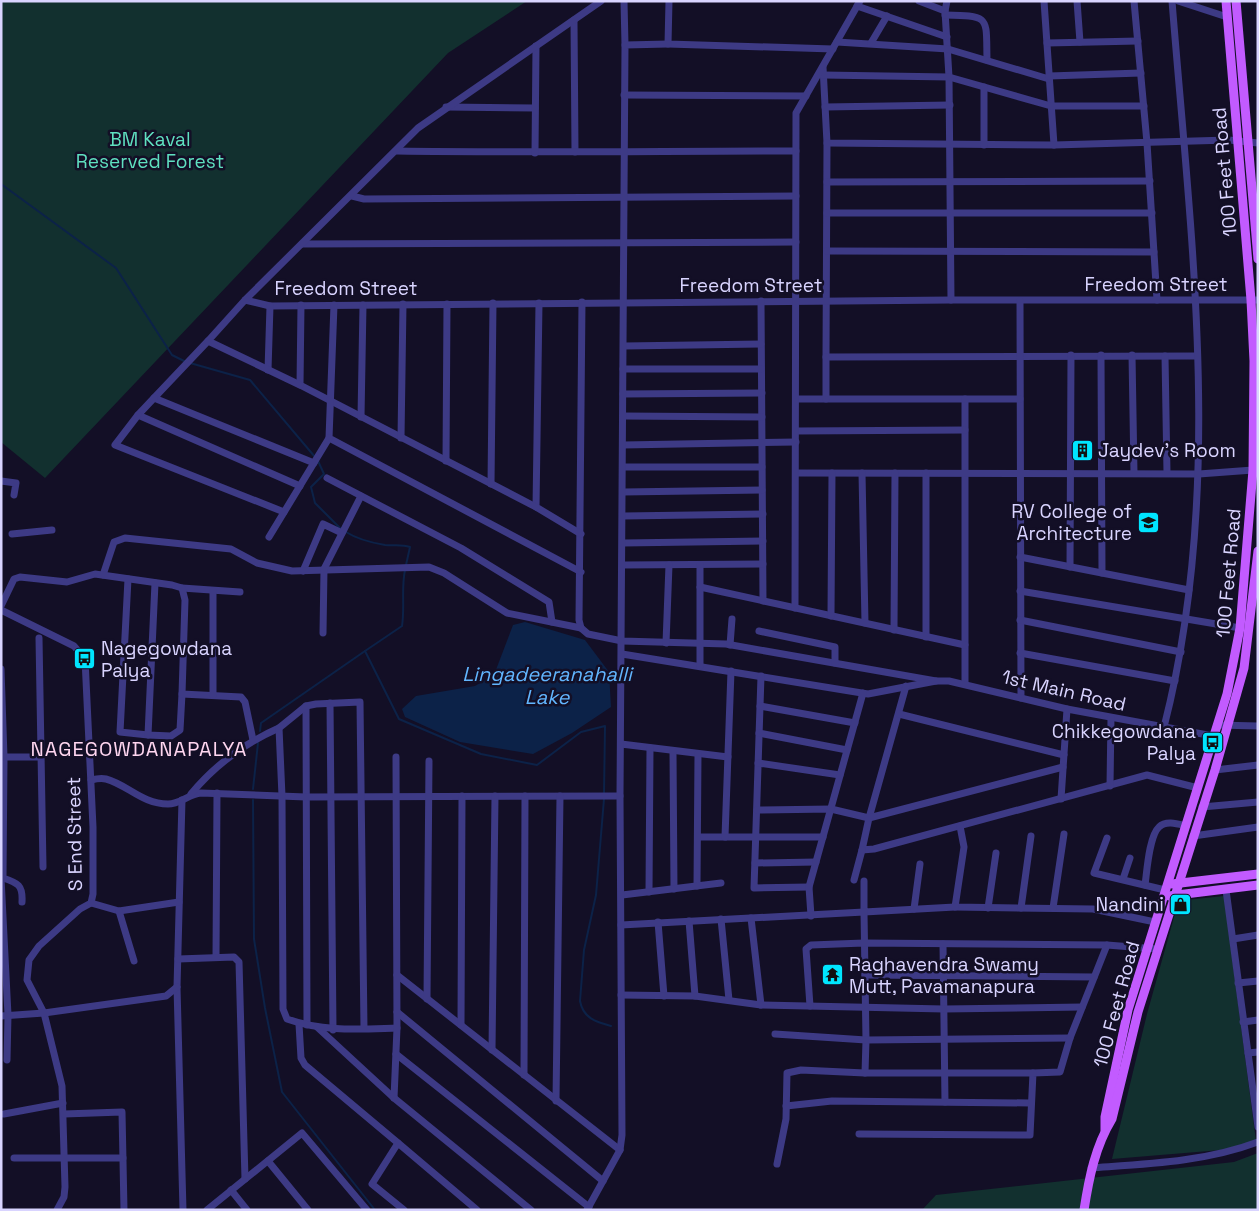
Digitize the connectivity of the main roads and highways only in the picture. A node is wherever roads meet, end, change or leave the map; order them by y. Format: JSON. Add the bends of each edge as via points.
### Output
{"nodes":[{"id":1,"x":1226,"y":1,"type":"edge"},
{"id":2,"x":1236,"y":1,"type":"edge"},
{"id":3,"x":1258,"y":259,"type":"edge"},
{"id":4,"x":1255,"y":300,"type":"edge"},
{"id":5,"x":1258,"y":551,"type":"edge"},
{"id":6,"x":1258,"y":874,"type":"edge"},
{"id":7,"x":1177,"y":884,"type":"junction"},
{"id":8,"x":1258,"y":885,"type":"edge"},
{"id":9,"x":1167,"y":892,"type":"junction"},
{"id":10,"x":1105,"y":1130,"type":"junction"},
{"id":11,"x":1084,"y":1210,"type":"edge"}],
"edges":[{"from":1,"to":4,"type":"main road","name":"100 Feet Road"},
{"from":2,"to":3,"type":"main road","name":"100 Feet Road"},
{"from":4,"to":9,"type":"main road","name":"100 Feet Road","via":[[1253,470],[1240,628],[1234,666]]},
{"from":5,"to":7,"type":"main road","name":"100 Feet Road","via":[[1244,668],[1215,770]]},
{"from":6,"to":7,"type":"main road"},
{"from":7,"to":9,"type":"main road","name":"100 Feet Road"},
{"from":8,"to":9,"type":"main road","via":[[1226,890]]},
{"from":9,"to":10,"type":"main road","name":"100 Feet Road","via":[[1157,949],[1112,1119]]},
{"from":9,"to":10,"type":"main road","name":"100 Feet Road","via":[[1128,1010],[1104,1117]]},
{"from":10,"to":11,"type":"main road","name":"100 Feet Road","via":[[1091,1168]]}]}
